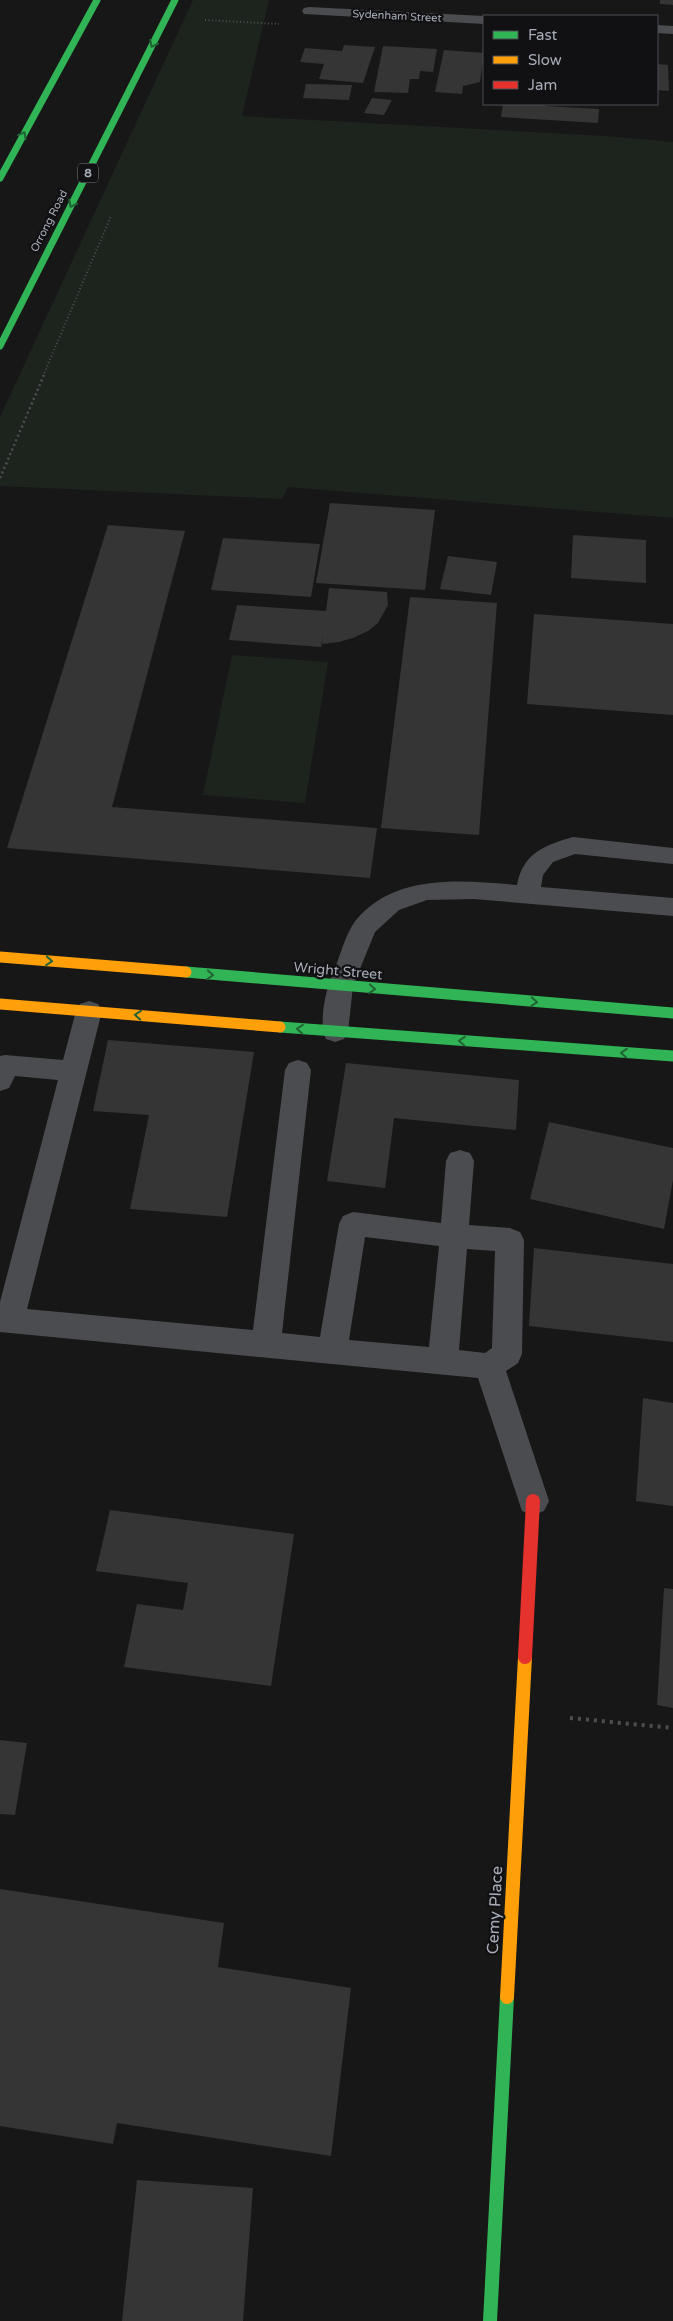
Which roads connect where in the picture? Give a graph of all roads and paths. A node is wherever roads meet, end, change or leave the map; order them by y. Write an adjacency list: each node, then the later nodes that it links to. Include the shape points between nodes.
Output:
1 (97, 0): 9 (main road, one-way to 1)
2 (175, 0): 11 (main road, Orrong Road / 8, one-way to 11)
3 (309, 11): 5 (street, Sydenham Street)
4 (204, 13): 6 (path, via 200,20)
5 (483, 16)
6 (287, 25)
7 (658, 29): 8 (street)
8 (673, 30)
9 (0, 178)
10 (112, 213): 12 (path)
11 (0, 346)
12 (0, 478)
13 (673, 856): 14 (street, via 573,846 545,856 531,873)
14 (527, 895): 15 (street); 17 (street, via 474,890 425,891 390,904 365,927)
15 (673, 907)
16 (0, 957): 17 (main road, Wright Street, one-way to 17)
17 (340, 986): 20 (main road, Wright Street, one-way to 20); 21 (street)
18 (0, 1004): 19 (main road)
19 (89, 1011): 21 (main road, one-way to 19); 24 (street)
20 (673, 1013)
21 (335, 1032): 22 (main road, one-way to 21)
22 (673, 1056)
23 (298, 1070): 29 (street)
24 (74, 1071): 25 (street, via 5,1065); 28 (street)
25 (0, 1081)
26 (460, 1161): 27 (street)
27 (453, 1236): 30 (street, via 353,1224); 31 (street); 32 (street, via 510,1240 507,1354)
28 (5, 1319): 29 (street)
29 (266, 1345): 30 (street)
30 (332, 1350): 31 (street)
31 (443, 1362): 32 (street)
32 (489, 1366): 33 (street)
33 (533, 1501): 34 (main road, Cemy Place)
34 (522, 1713): 35 (path); 36 (main road, Cemy Place)
35 (673, 1728)
36 (490, 2321)

